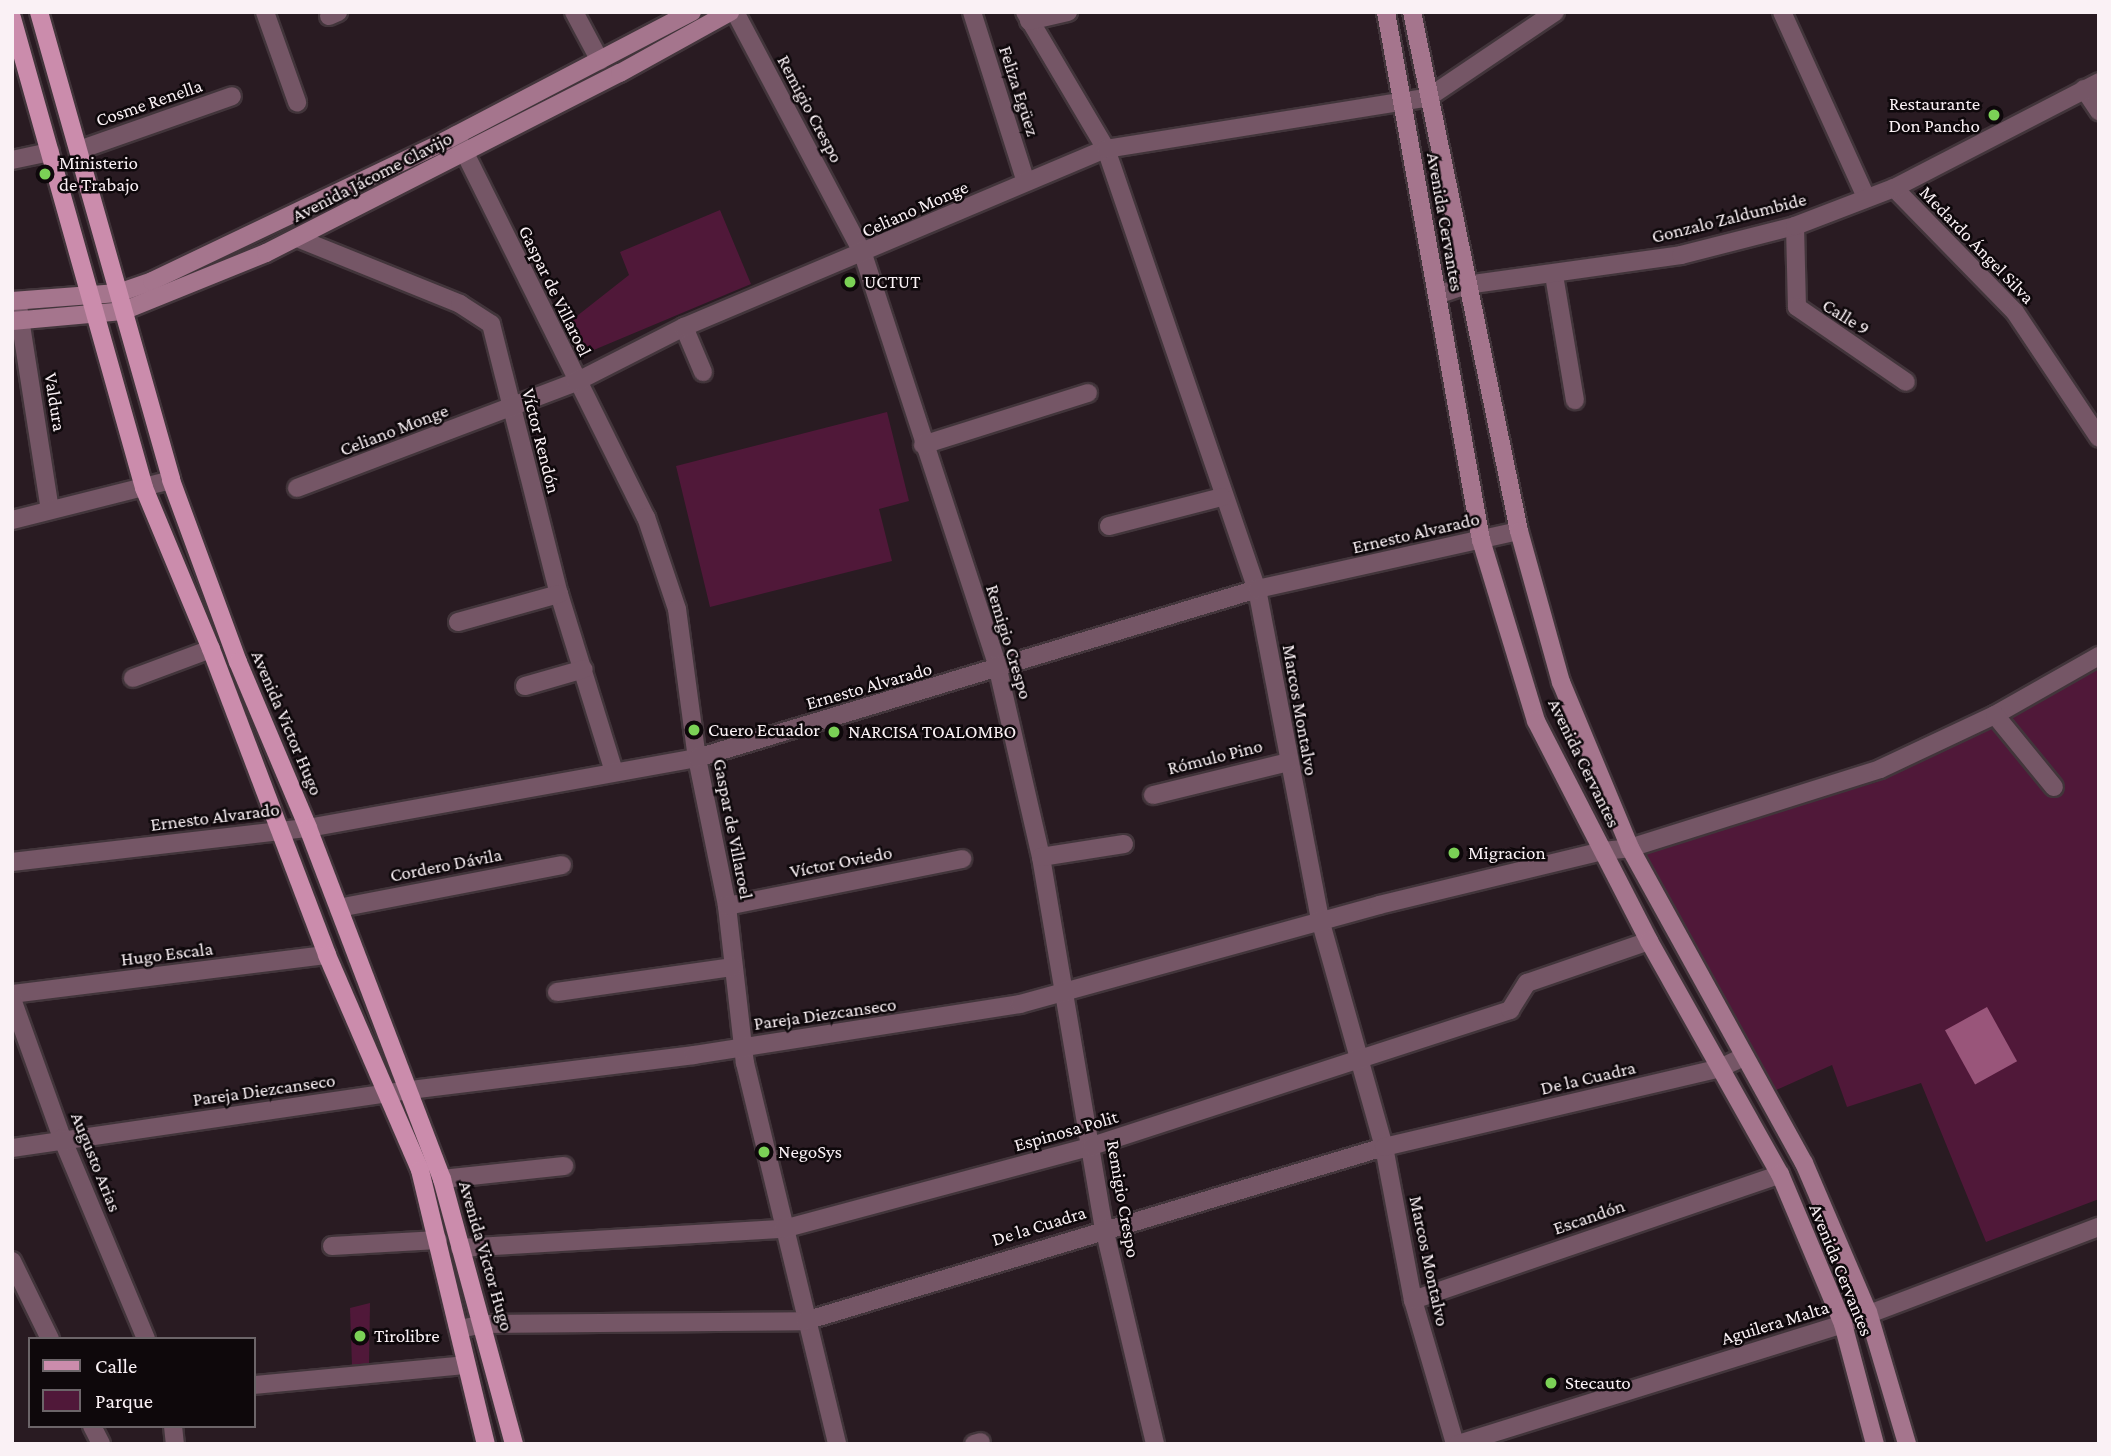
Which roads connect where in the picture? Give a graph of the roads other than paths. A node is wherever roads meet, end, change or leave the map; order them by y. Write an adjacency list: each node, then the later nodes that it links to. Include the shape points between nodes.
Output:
1 (39, 12): 23 (main road, Avenida Victor Hugo)
2 (265, 12): 18 (street)
3 (574, 12): 14 (street)
4 (692, 12): 14 (street, Avenida Jácome Clavijo)
5 (732, 12): 25 (street, Avenida Jácome Clavijo); 32 (street, Remigio Crespo)
6 (972, 12): 27 (street, Feliza Egüez)
7 (1068, 12): 12 (street)
8 (1386, 12): 19 (street, Avenida Cervantes)
9 (1412, 12): 17 (street, Avenida Cervantes)
10 (1555, 12): 17 (street, Celiano Monge)
11 (1782, 12): 29 (street)
12 (1027, 16): 22 (street, Marcos Montalvo)
13 (12, 18): 24 (main road, Avenida Victor Hugo)
14 (600, 61): 21 (street, Avenida Jácome Clavijo)
15 (2091, 86): 20 (street); 28 (street, Gonzalo Zaldumbide)
16 (232, 96): 23 (street, Cosme Renella)
17 (1429, 96): 19 (street, Celiano Monge); 34 (street, Avenida Cervantes)
18 (297, 102)
19 (1402, 103): 22 (street, Celiano Monge); 37 (street, Avenida Cervantes)
20 (2099, 111)
21 (456, 135): 25 (street, Gaspar de Villaroel); 35 (street, Avenida Jácome Clavijo, via 152,281)
22 (1106, 149): 27 (street, Celiano Monge); 54 (street, Marcos Montalvo)
23 (79, 150): 35 (main road, Avenida Victor Hugo)
24 (50, 152): 26 (street); 36 (main road, Avenida Victor Hugo)
25 (464, 154): 31 (street, Avenida Jácome Clavijo); 44 (street, Gaspar de Villaroel)
26 (12, 160)
27 (1027, 182): 32 (street, Celiano Monge)
28 (1894, 188): 29 (street, Gonzalo Zaldumbide); 49 (street, Medardo Ángel Silva, via 2015,312)
29 (1866, 197): 30 (street, Gonzalo Zaldumbide)
30 (1795, 226): 33 (street, Gonzalo Zaldumbide, via 1681,255); 45 (street, Calle 9, via 1797,307)
31 (297, 238): 39 (street, Avenida Jácome Clavijo); 48 (street, Víctor Rendón, via 478,312 491,324 498,341)
32 (863, 254): 42 (street, Celiano Monge); 50 (street, Remigio Crespo)
33 (1553, 275): 34 (street, Gonzalo Zaldumbide); 47 (street)
34 (1466, 285): 37 (street, Gonzalo Zaldumbide); 58 (street, Avenida Cervantes)
35 (118, 293): 36 (street, Avenida Jácome Clavijo); 39 (main road, Avenida Victor Hugo)
36 (89, 295): 38 (street, Avenida Jácome Clavijo); 40 (main road, Avenida Victor Hugo)
37 (1437, 295): 59 (street, Avenida Cervantes)
38 (15, 301): 41 (street, Valdura)
39 (123, 311): 40 (street, Avenida Jácome Clavijo); 51 (main road, Avenida Victor Hugo)
40 (94, 314): 41 (street, Avenida Jácome Clavijo); 52 (main road, Avenida Victor Hugo)
41 (17, 321): 55 (street, Valdura)
42 (684, 327): 43 (street); 44 (street, Celiano Monge)
43 (704, 372)
44 (576, 382): 48 (street, Celiano Monge); 70 (street, Gaspar de Villaroel, via 660,552 677,610)
45 (1906, 382)
46 (1088, 394): 50 (street)
47 (1575, 400)
48 (510, 409): 53 (street, Celiano Monge); 61 (street, Víctor Rendón)
49 (2099, 438)
50 (923, 445): 65 (street, Remigio Crespo)
51 (171, 480): 52 (street); 75 (main road, Avenida Victor Hugo, via 238,662)
52 (144, 488): 55 (street); 63 (main road, Avenida Victor Hugo)
53 (297, 488)
54 (1222, 497): 57 (street); 60 (street, Marcos Montalvo)
55 (50, 510): 56 (street)
56 (12, 520)
57 (1109, 526)
58 (1519, 530): 59 (street, Ernesto Alvarado); 78 (street, Avenida Cervantes, via 1561,682)
59 (1481, 540): 60 (street, Ernesto Alvarado); 79 (street, Avenida Cervantes, via 1536,721)
60 (1257, 589): 65 (street, Ernesto Alvarado); 71 (street, Marcos Montalvo)
61 (559, 594): 62 (street); 66 (street, Víctor Rendón)
62 (458, 622)
63 (211, 649): 67 (street); 76 (main road, Avenida Victor Hugo)
64 (2099, 656): 69 (street, Pareja Diezcanseco)
65 (997, 665): 70 (street, Ernesto Alvarado, via 948,684); 80 (street, Remigio Crespo)
66 (584, 669): 68 (street); 72 (street, Víctor Rendón)
67 (133, 678)
68 (525, 686)
69 (1996, 715): 73 (street); 78 (street, Pareja Diezcanseco, via 1880,769)
70 (697, 758): 72 (street, Ernesto Alvarado); 84 (street, Gaspar de Villaroel)
71 (1288, 762): 74 (street, Rómulo Pino); 86 (street, Marcos Montalvo)
72 (614, 772): 75 (street, Ernesto Alvarado)
73 (2054, 786)
74 (1153, 795)
75 (308, 828): 76 (street, Ernesto Alvarado); 85 (main road, Avenida Victor Hugo)
76 (277, 830): 82 (street, Ernesto Alvarado); 88 (main road, Avenida Victor Hugo)
77 (1124, 844): 80 (street)
78 (1630, 848): 79 (street, Pareja Diezcanseco); 95 (street, Avenida Cervantes)
79 (1603, 851): 86 (street, Pareja Diezcanseco); 87 (street, Avenida Cervantes)
80 (1041, 857): 91 (street, Remigio Crespo)
81 (962, 859): 84 (street, Víctor Oviedo)
82 (12, 862)
83 (562, 865): 85 (street, Cordero Dávila)
84 (727, 905): 89 (street, Gaspar de Villaroel)
85 (339, 908): 97 (main road, Avenida Victor Hugo)
86 (1321, 923): 91 (street, Pareja Diezcanseco); 94 (street, Marcos Montalvo)
87 (1649, 941): 94 (street, Espinosa Polit, via 1527,983 1510,1010); 96 (street, Avenida Cervantes)
88 (327, 955): 92 (street, Hugo Escala); 98 (main road, Avenida Victor Hugo)
89 (733, 967): 90 (street); 93 (street, Gaspar de Villaroel)
90 (557, 992)
91 (1063, 994): 93 (street, Pareja Diezcanseco, via 919,1022); 100 (street, Remigio Crespo)
92 (12, 997): 99 (street, Augusto Arias)
93 (742, 1046): 97 (street, Pareja Diezcanseco); 108 (street, Gaspar de Villaroel)
94 (1356, 1057): 100 (street, Espinosa Polit); 101 (street, Marcos Montalvo)
95 (1744, 1057): 96 (street, De la Cuadra); 114 (street, Avenida Cervantes, via 1804,1163)
96 (1720, 1068): 101 (street, De la Cuadra); 104 (street, Avenida Cervantes)
97 (410, 1090): 98 (street, Pareja Diezcanseco); 105 (main road, Avenida Victor Hugo)
98 (390, 1094): 99 (street, Pareja Diezcanseco); 109 (main road, Avenida Victor Hugo, via 420,1170)
99 (62, 1138): 102 (street, Pareja Diezcanseco); 120 (street, Augusto Arias)
100 (1092, 1146): 107 (street, Remigio Crespo); 108 (street, Espinosa Polit)
101 (1384, 1147): 107 (street, De la Cuadra); 113 (street, Marcos Montalvo)
102 (12, 1148)
103 (564, 1166): 105 (street)
104 (1780, 1174): 113 (street, Escandón); 117 (street, Avenida Cervantes)
105 (442, 1179): 111 (main road, Avenida Victor Hugo)
106 (2099, 1227): 114 (street, Aguilera Malta)
107 (1104, 1228): 115 (street, De la Cuadra); 128 (street, Remigio Crespo)
108 (783, 1229): 111 (street, Espinosa Polit); 115 (street, Gaspar de Villaroel)
109 (438, 1240): 110 (street); 118 (main road, Avenida Victor Hugo)
110 (332, 1247)
111 (460, 1248): 116 (main road, Avenida Victor Hugo)
112 (12, 1261): 119 (street)
113 (1413, 1300): 129 (street, Marcos Montalvo)
114 (1868, 1312): 117 (street, Aguilera Malta); 131 (street, Avenida Cervantes)
115 (805, 1321): 116 (street, De la Cuadra); 127 (street, Gaspar de Villaroel)
116 (484, 1324): 118 (street, De la Cuadra); 126 (main road, Avenida Victor Hugo)
117 (1843, 1324): 129 (street, Aguilera Malta); 130 (street, Avenida Cervantes)
118 (459, 1329): 121 (main road, Avenida Victor Hugo)
119 (49, 1337)
120 (145, 1337)
121 (466, 1366): 122 (street); 125 (main road, Avenida Victor Hugo)
122 (256, 1385)
123 (93, 1428): 124 (street)
124 (100, 1444)
125 (486, 1444)
126 (514, 1444)
127 (837, 1444)
128 (1155, 1444)
129 (1457, 1444)
130 (1875, 1444)
131 (1907, 1444)

